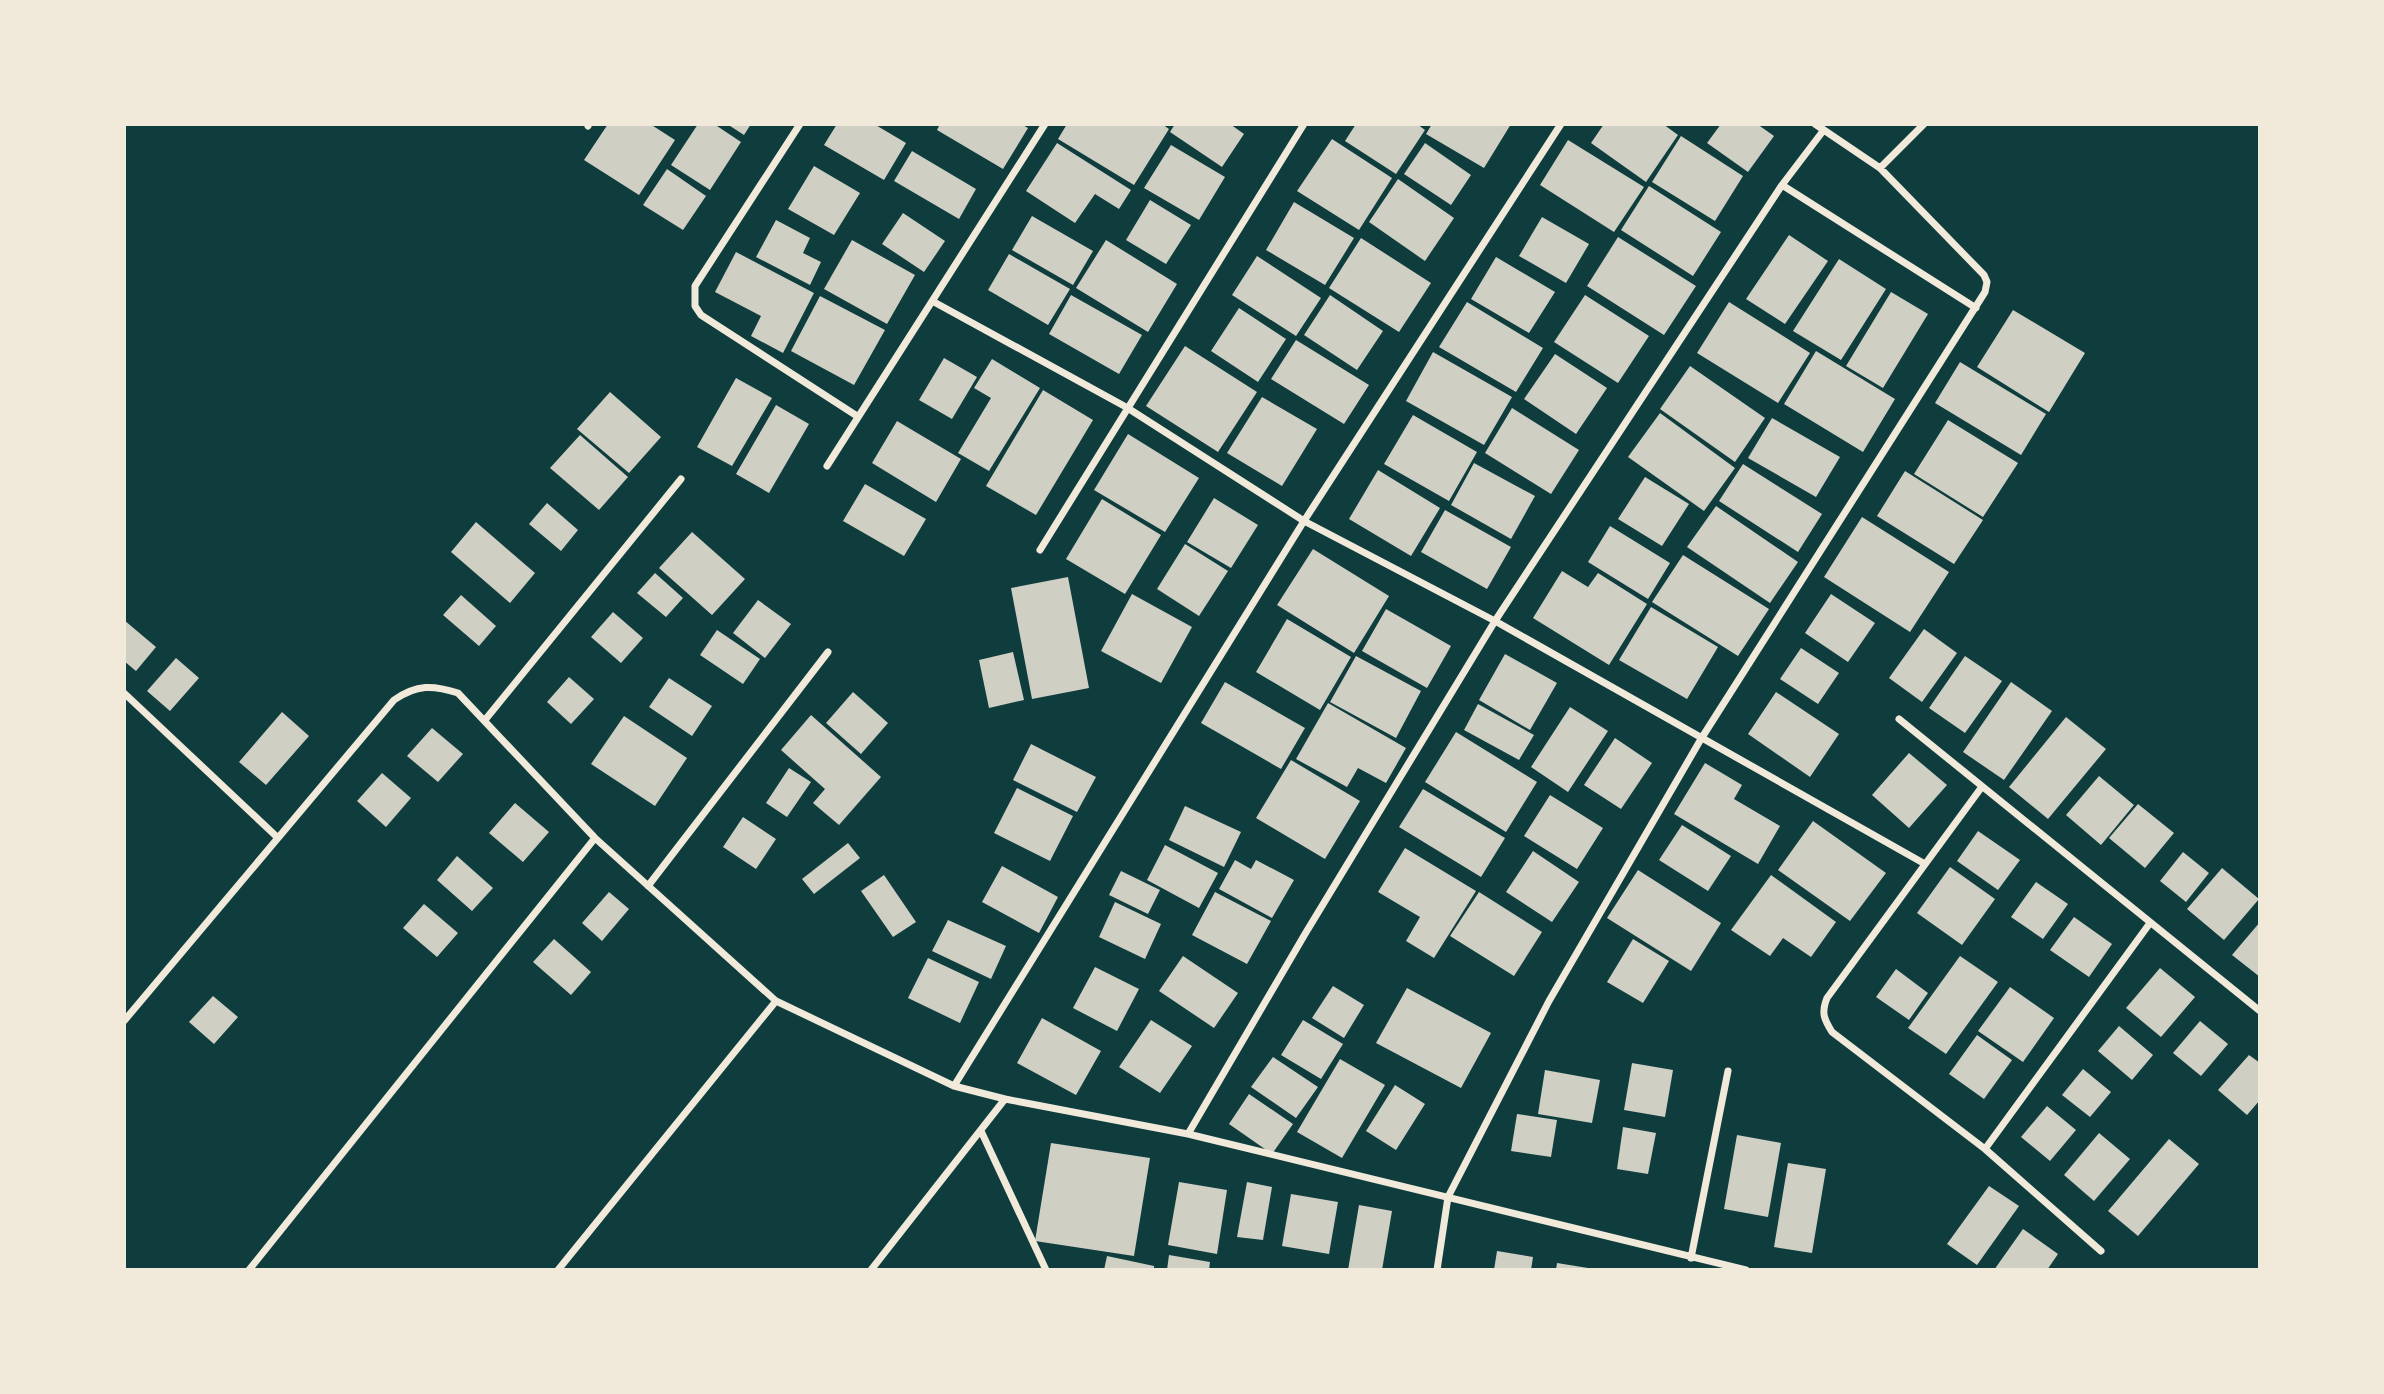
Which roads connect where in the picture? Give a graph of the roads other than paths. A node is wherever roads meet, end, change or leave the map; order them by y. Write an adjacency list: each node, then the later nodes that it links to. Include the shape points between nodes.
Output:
1 (800, 124): 13 (street, via 695,286 695,306 701,315)
2 (1045, 124): 10 (street)
3 (1304, 124): 12 (street)
4 (1561, 124): 16 (street)
5 (1815, 124): 7 (street)
6 (1924, 124): 8 (street)
7 (1823, 131): 8 (street); 9 (street)
8 (1881, 168): 11 (street, via 1984,275 1985,292)
9 (1782, 185): 11 (street); 18 (street)
10 (934, 302): 12 (street); 13 (street)
11 (1976, 308): 23 (street)
12 (1126, 407): 16 (street); 17 (street)
13 (857, 416): 14 (street)
14 (827, 466)
15 (681, 479): 22 (street)
16 (1304, 522): 18 (street); 34 (street)
17 (1040, 550)
18 (1495, 621): 23 (street); 37 (street)
19 (828, 652): 28 (street)
20 (124, 693): 25 (street)
21 (1899, 719): 24 (street)
22 (485, 720): 25 (street, via 458,693 426,686 409,690 394,700); 26 (street)
23 (1701, 739): 27 (street); 39 (street, via 1549,1001)
24 (1981, 788): 27 (street); 29 (street)
25 (277, 837): 32 (street)
26 (595, 838): 28 (street); 42 (street)
27 (1925, 864): 38 (street, via 1822,1011 1832,1032)
28 (648, 886): 30 (street)
29 (2150, 923): 31 (street); 38 (street)
30 (776, 1001): 34 (street); 43 (street)
31 (2260, 1012)
32 (124, 1021)
33 (1728, 1071): 41 (street)
34 (954, 1086): 35 (street)
35 (1005, 1099): 36 (street); 37 (street)
36 (981, 1131): 44 (street); 45 (street)
37 (1188, 1134): 39 (street)
38 (1985, 1149): 40 (street)
39 (1448, 1196): 41 (street); 46 (street)
40 (2101, 1251)
41 (1691, 1258): 47 (street)
42 (249, 1270)
43 (558, 1270)
44 (870, 1270)
45 (1046, 1270)
46 (1437, 1270)
47 (1746, 1270)

